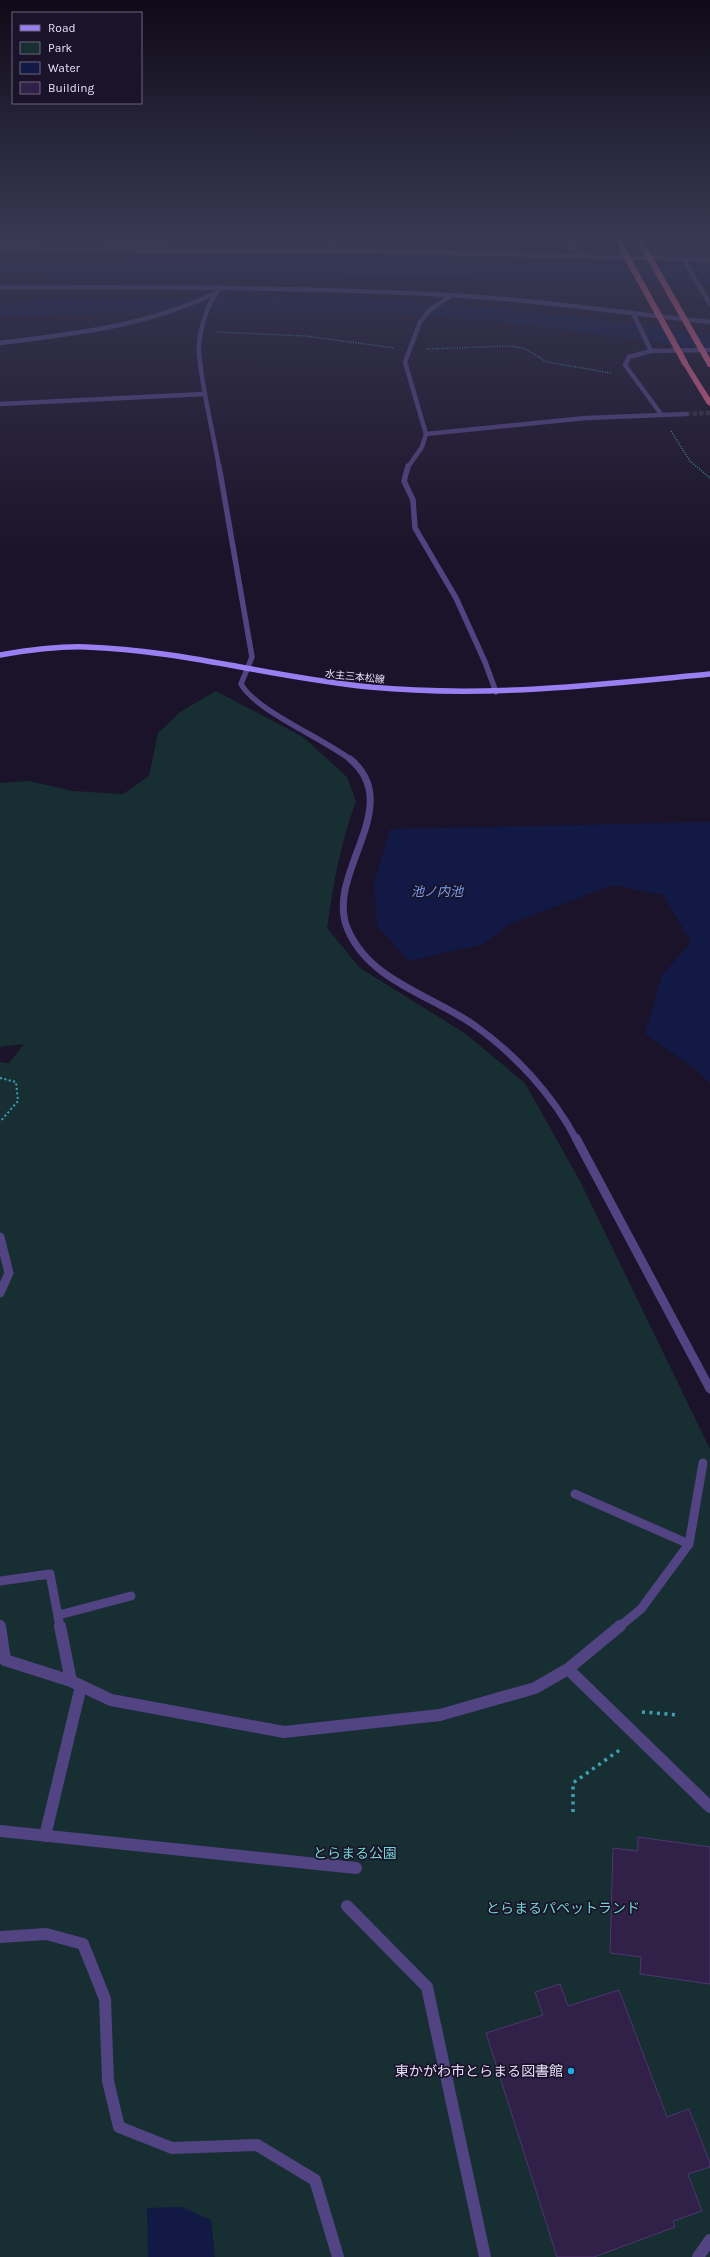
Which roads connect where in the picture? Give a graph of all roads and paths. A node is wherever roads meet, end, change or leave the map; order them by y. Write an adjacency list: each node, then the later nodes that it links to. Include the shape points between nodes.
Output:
1 (200, 344): 12 (street)
2 (368, 344): 7 (path)
3 (412, 344): 7 (street)
4 (648, 344): 9 (street)
5 (675, 344): 14 (highway, bridge)
6 (699, 344): 10 (highway, bridge)
7 (410, 350): 11 (path, via 508,346 524,348 547,362); 17 (street, via 405,362)
8 (710, 350): 9 (street)
9 (651, 351): 11 (street, via 629,357 625,365)
10 (710, 364)
11 (635, 378): 15 (street)
12 (205, 394): 13 (street); 20 (street, via 252,657)
13 (0, 404)
14 (710, 404)
15 (661, 414): 16 (street); 17 (street, via 586,418); 18 (path, via 690,461)
16 (686, 414)
17 (426, 434): 22 (street, via 422,447 404,478 413,500 415,528 456,598)
18 (710, 478)
19 (0, 655): 20 (main road, 水主三本松線, via 44,649 109,649)
20 (247, 669): 22 (main road, 水主三本松線, via 286,677 353,685 422,691); 27 (street, via 241,683 248,696 341,752 356,764 366,778 370,792 370,807 349,871 344,898 345,919 353,942 387,975 489,1035 520,1061 544,1089 570,1127)
21 (710, 674): 22 (main road, 水主三本松線)
22 (496, 692)
23 (0, 1078): 24 (path, via 16,1082 18,1101)
24 (0, 1122)
25 (0, 1238): 26 (street, via 9,1273)
26 (0, 1294)
27 (710, 1389)
28 (703, 1463): 30 (street)
29 (575, 1494): 30 (street)
30 (689, 1544): 36 (street, via 641,1609)
31 (0, 1581): 33 (street, via 50,1574)
32 (131, 1596): 33 (street)
33 (59, 1615): 37 (street)
34 (0, 1625): 35 (street)
35 (2, 1661): 37 (street)
36 (568, 1670): 37 (street, via 535,1688 440,1715 284,1732 111,1700); 40 (street)
37 (76, 1684): 44 (street)
38 (640, 1712): 39 (path)
39 (679, 1715)
40 (638, 1737): 41 (street); 42 (path, via 573,1783)
41 (710, 1807)
42 (573, 1812)
43 (0, 1831): 44 (street)
44 (45, 1836): 45 (street)
45 (356, 1868)
46 (346, 1906): 50 (street, via 427,1987)
47 (0, 1937): 49 (street, via 46,1934 83,1944 105,1999 108,2081 119,2127 172,2148 257,2145 315,2180)
48 (710, 2240): 51 (street)
49 (338, 2257)
50 (485, 2257)
51 (698, 2257)

